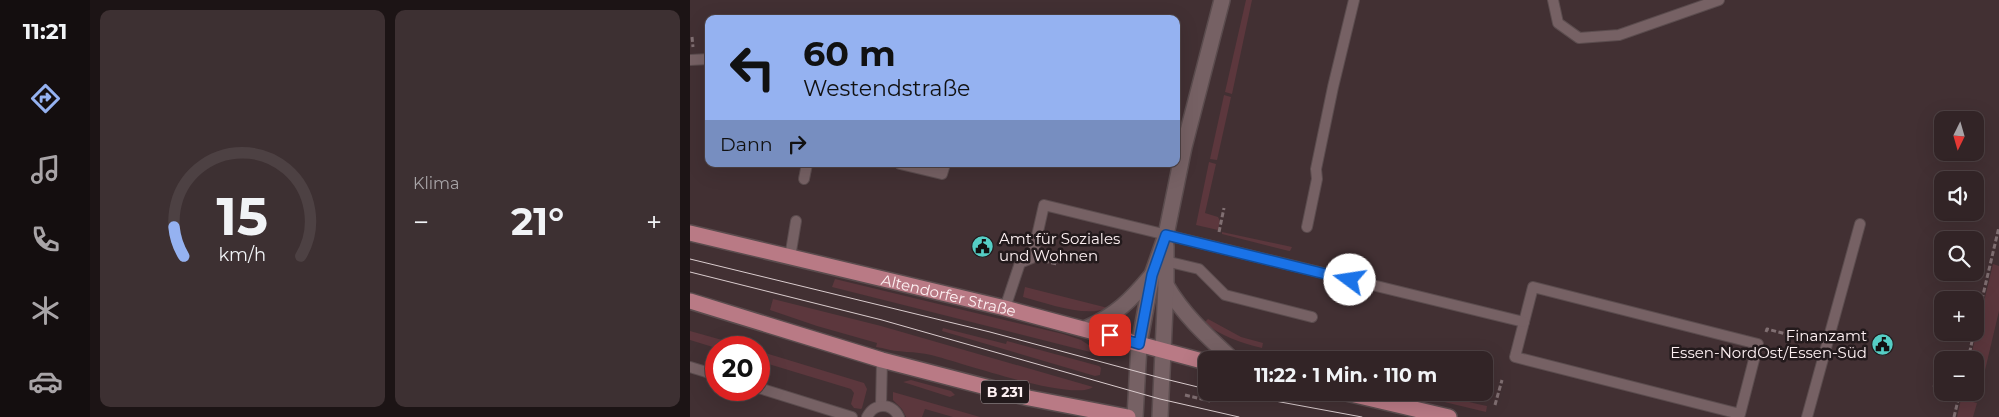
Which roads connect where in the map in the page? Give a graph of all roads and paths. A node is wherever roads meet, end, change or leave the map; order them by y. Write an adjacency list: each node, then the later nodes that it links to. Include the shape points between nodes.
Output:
1 (1222, 0): 7 (street, via 1210,54)
2 (1354, 0): 16 (lane, via 1316,169 1317,179)
3 (1553, 0): 4 (lane, via 1558,23 1579,38 1619,35)
4 (1719, 0)
5 (705, 59): 6 (lane)
6 (690, 60)
7 (1180, 146)
8 (807, 167): 12 (lane)
9 (913, 167): 10 (lane, via 942,174)
10 (944, 167)
11 (1177, 167): 19 (street)
12 (804, 179)
13 (1224, 208): 20 (path)
14 (796, 221): 21 (lane)
15 (1860, 224): 33 (lane)
16 (1307, 227)
17 (1999, 227): 25 (path)
18 (690, 233): 21 (main road, Altendorfer Straße)
19 (1166, 235): 20 (lane); 22 (street); 27 (lane, via 1044,204 1032,258 1020,263)
20 (1215, 247): 29 (lane)
21 (790, 257): 27 (main road, Altendorfer Straße)
22 (1162, 260): 23 (street); 24 (street); 28 (lane, via 1198,269 1225,295)
23 (1152, 275): 30 (street, via 1122,308); 32 (street)
24 (1166, 286): 34 (street); 35 (street, via 1194,324)
25 (1984, 292)
26 (690, 301): 36 (main road, B 231)
27 (1006, 308): 30 (main road, Altendorfer Straße)
28 (1312, 317)
29 (1524, 322): 29 (lane, via 1515,357 1740,414 1758,344 1533,287)
30 (1086, 328): 32 (main road, Altendorfer Straße)
31 (1777, 332): 33 (path)
32 (1139, 344): 34 (main road, Altendorfer Straße); 53 (street)
33 (1826, 344): 56 (lane)
34 (1162, 351): 37 (main road, Altendorfer Straße); 54 (street)
35 (1224, 351)
36 (882, 360): 47 (lane); 52 (main road, B 231, via 1028,398)
37 (1198, 360)
38 (690, 367): 39 (lane)
39 (705, 372)
40 (1502, 380): 46 (path)
41 (770, 392): 48 (lane)
42 (1185, 395): 43 (path)
43 (1198, 398)
44 (1381, 401): 55 (main road)
45 (1958, 401): 57 (path)
46 (1495, 405)
47 (881, 406): 50 (lane, via 874,408); 51 (lane, via 892,408)
48 (834, 415): 49 (lane)
49 (852, 417)
50 (867, 417)
51 (899, 417)
52 (1128, 417)
53 (1134, 417)
54 (1160, 417)
55 (1449, 417)
56 (1807, 417)
57 (1954, 417)

